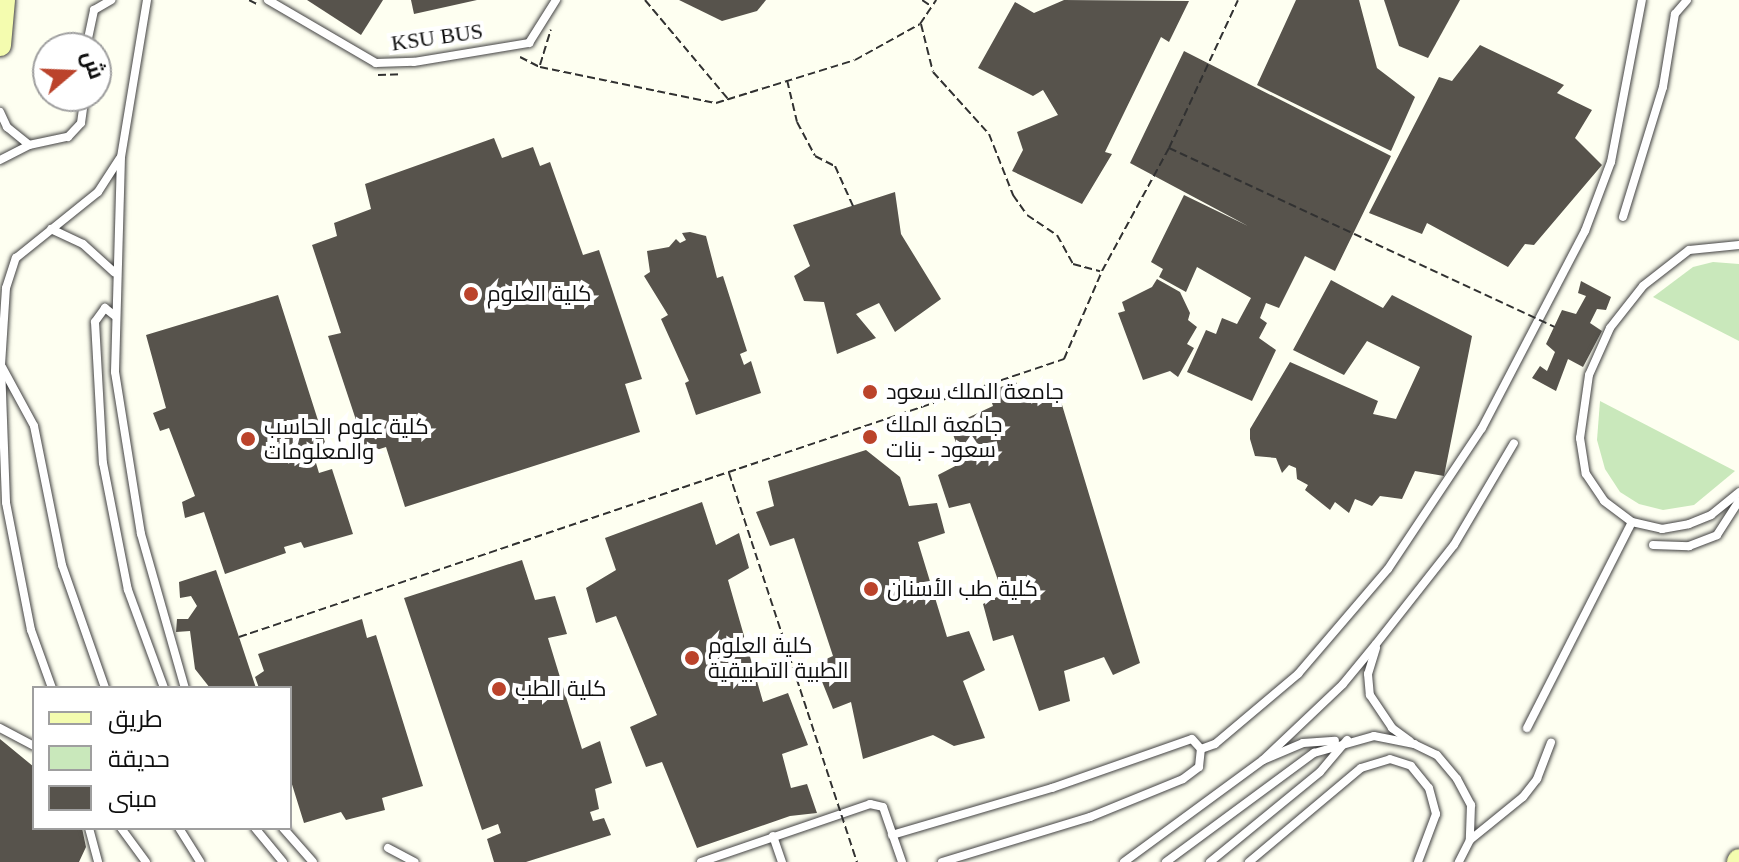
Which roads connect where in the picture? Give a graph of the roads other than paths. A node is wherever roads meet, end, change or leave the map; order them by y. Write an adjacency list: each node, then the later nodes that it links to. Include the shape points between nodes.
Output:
1 (4, 0): 9 (main road)
2 (111, 0): 8 (lane, via 94,10)
3 (147, 0): 13 (lane)
4 (268, 0): 5 (lane, KSU BUS, via 376,63 529,43)
5 (556, 0)
6 (1642, 0): 37 (lane, via 1611,162 1585,231 1482,428 1388,569 1298,674 1215,744)
7 (1687, 0): 15 (lane, via 1675,14 1663,87)
8 (89, 32)
9 (0, 45)
10 (0, 112): 12 (lane, via 7,127)
11 (83, 112): 12 (lane, via 81,123 68,137)
12 (29, 145): 14 (lane)
13 (121, 157): 16 (lane, via 98,192); 18 (lane)
14 (0, 160)
15 (1623, 217)
16 (51, 229): 18 (lane, via 83,244); 20 (lane, via 16,258 6,288)
17 (1739, 245): 24 (lane, via 1689,250 1664,266 1610,328 1589,375 1580,406 1586,474 1604,501)
18 (114, 272): 19 (lane)
19 (115, 316): 29 (lane, via 105,308 95,322 103,463 128,590); 30 (lane, via 115,372 141,534)
20 (1, 365): 27 (lane, via 6,502 31,630); 28 (lane, via 34,426 62,565)
21 (1514, 443): 26 (lane, via 1454,545)
22 (1739, 492): 24 (lane, via 1711,515 1689,524 1662,529)
23 (1739, 501): 25 (lane, via 1717,535 1689,546)
24 (1632, 522): 32 (lane)
25 (1653, 545)
26 (1378, 641): 35 (lane, via 1368,674 1370,695 1392,728); 38 (lane, via 1343,684)
27 (51, 686)
28 (104, 686)
29 (163, 686)
30 (184, 686)
31 (0, 728): 36 (lane)
32 (1527, 728)
33 (1348, 740): 35 (lane, via 1374,736); 38 (lane, via 1303,743); 59 (lane, via 1295,765); 60 (lane, via 1320,772)
34 (1551, 743): 46 (lane, via 1537,779 1523,797)
35 (1414, 744): 46 (lane, via 1437,755 1457,779 1471,805)
36 (32, 745)
37 (1201, 749): 44 (lane, via 1192,739 1052,788); 57 (lane, via 1199,767 1183,779 1090,817)
38 (1263, 760): 58 (lane)
39 (90, 830): 48 (lane)
40 (122, 830): 49 (lane)
41 (180, 830): 50 (lane)
42 (257, 830): 51 (lane)
43 (285, 830): 52 (lane)
44 (892, 835): 45 (lane, via 883,807 870,804); 56 (lane)
45 (773, 836): 54 (lane); 55 (lane)
46 (1470, 840): 63 (lane)
47 (388, 848): 53 (lane)
48 (98, 862)
49 (146, 862)
50 (200, 862)
51 (283, 862)
52 (313, 862)
53 (414, 862)
54 (701, 862)
55 (782, 862)
56 (902, 862)
57 (942, 862)
58 (1124, 862)
59 (1166, 862)
60 (1210, 862)
61 (1249, 862): 62 (lane, via 1361,768 1390,759 1411,766 1429,788 1436,814)
62 (1418, 862)
63 (1459, 862)

